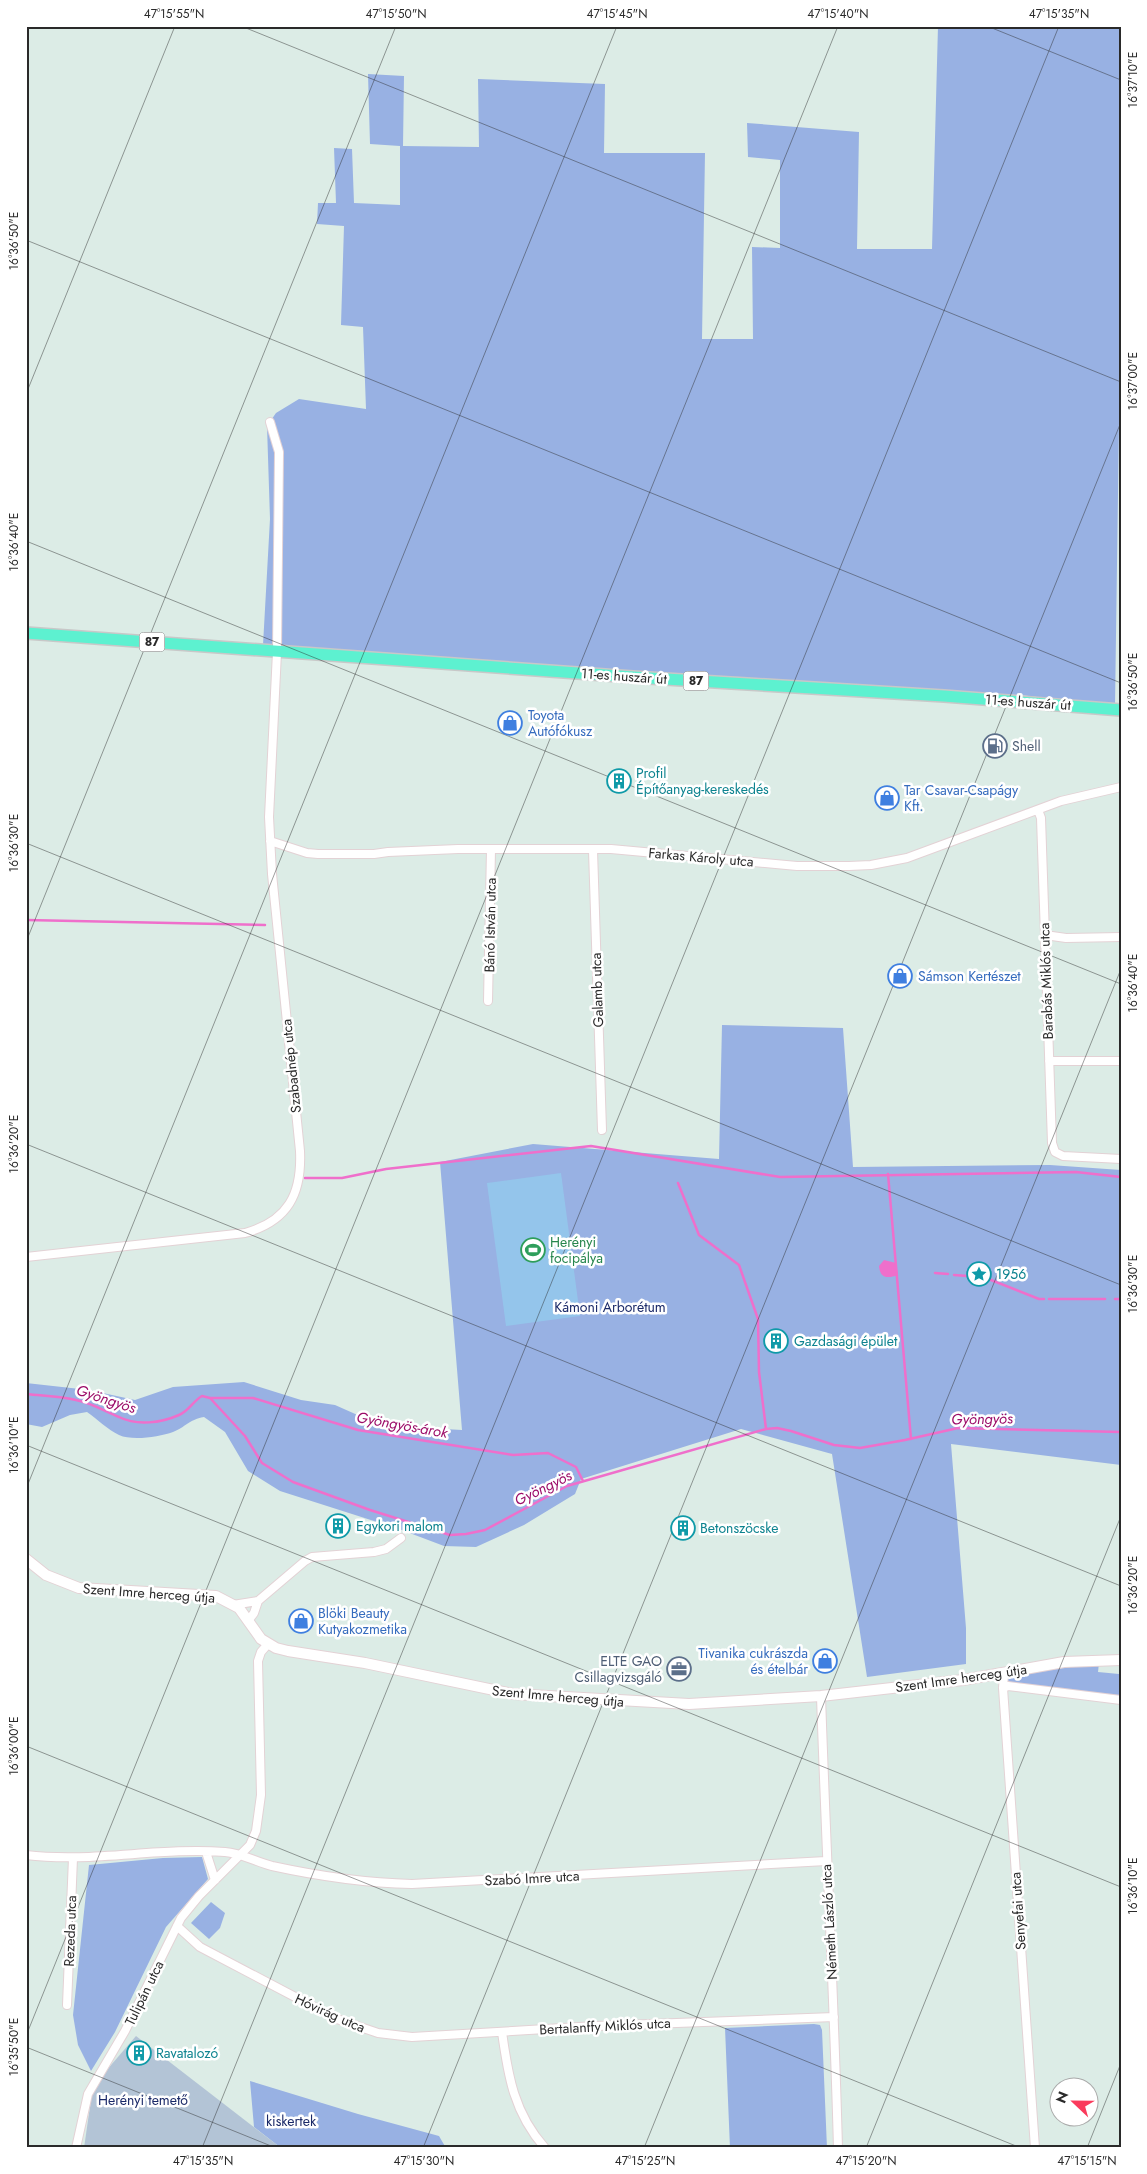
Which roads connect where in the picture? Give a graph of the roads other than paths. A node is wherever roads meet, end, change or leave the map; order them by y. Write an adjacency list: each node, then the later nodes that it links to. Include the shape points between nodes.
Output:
1 (270, 422): 3 (street, Szabadnép utca, via 280,452)
2 (26, 633): 3 (main road, 87)
3 (277, 652): 4 (main road, 11-es huszár út / 87); 7 (street, Szabadnép utca, via 269,793)
4 (1121, 710)
5 (1121, 786): 6 (street, Farkas Károly utca)
6 (1038, 810): 9 (street, Farkas Károly utca, via 907,858 871,865 798,866); 10 (street, Barabás Miklós utca, via 1041,818)
7 (270, 841): 8 (street, Farkas Károly utca, via 318,854); 17 (street, Szabadnép utca, via 300,1151 298,1187 292,1200 265,1226 245,1232)
8 (491, 849): 9 (street, Farkas Károly utca); 12 (street, Bánó István utca)
9 (593, 850): 15 (street, Galamb utca)
10 (1045, 935): 11 (street); 14 (street, Barabás Miklós utca)
11 (1121, 937)
12 (488, 1001)
13 (1121, 1060): 14 (street)
14 (1049, 1061): 16 (street, Barabás Miklós utca, via 1055,1152 1063,1156)
15 (602, 1130)
16 (1121, 1158)
17 (26, 1257)
18 (401, 1538): 20 (street, via 386,1549 374,1552 312,1557)
19 (26, 1559): 21 (main road, Szent Imre herceg útja, via 46,1575 79,1588 201,1594 216,1596)
20 (258, 1601): 21 (street); 22 (street)
21 (234, 1605): 22 (main road, Szent Imre herceg útja)
22 (248, 1621): 23 (main road, Szent Imre herceg útja)
23 (268, 1644): 27 (main road, Szent Imre herceg útja, via 288,1651 365,1663 512,1694 690,1704); 31 (street, Tulipán utca, via 258,1661 260,1813 250,1845)
24 (1121, 1660): 25 (main road, Szent Imre herceg útja, via 1064,1662)
25 (1004, 1674): 26 (street, Senyefai utca); 27 (main road, Szent Imre herceg útja)
26 (1003, 1688): 28 (street, Szent Imre herceg útja); 42 (street, Senyefai utca)
27 (821, 1696): 33 (street, Németh László utca)
28 (1121, 1700)
29 (206, 1852): 31 (street); 32 (street); 34 (street)
30 (26, 1855): 32 (street)
31 (241, 1855): 33 (street, Szabó Imre utca, via 309,1873 366,1882 412,1884); 34 (street, Tulipán utca)
32 (73, 1858): 36 (street, Rezeda utca)
33 (826, 1861): 37 (street, Németh László utca)
34 (215, 1880): 35 (street, Tulipán utca)
35 (177, 1926): 38 (street, Hóvirág utca, via 200,1947 226,1962 322,2012 365,2030 412,2037); 39 (street, Tulipán utca, via 126,2031 88,2094)
36 (67, 2005)
37 (834, 2018): 38 (street, Bertalanffy Miklós utca); 41 (street, Németh László utca)
38 (502, 2032): 40 (street, via 518,2108 525,2124)
39 (76, 2148)
40 (545, 2148)
41 (838, 2148)
42 (1035, 2148)

